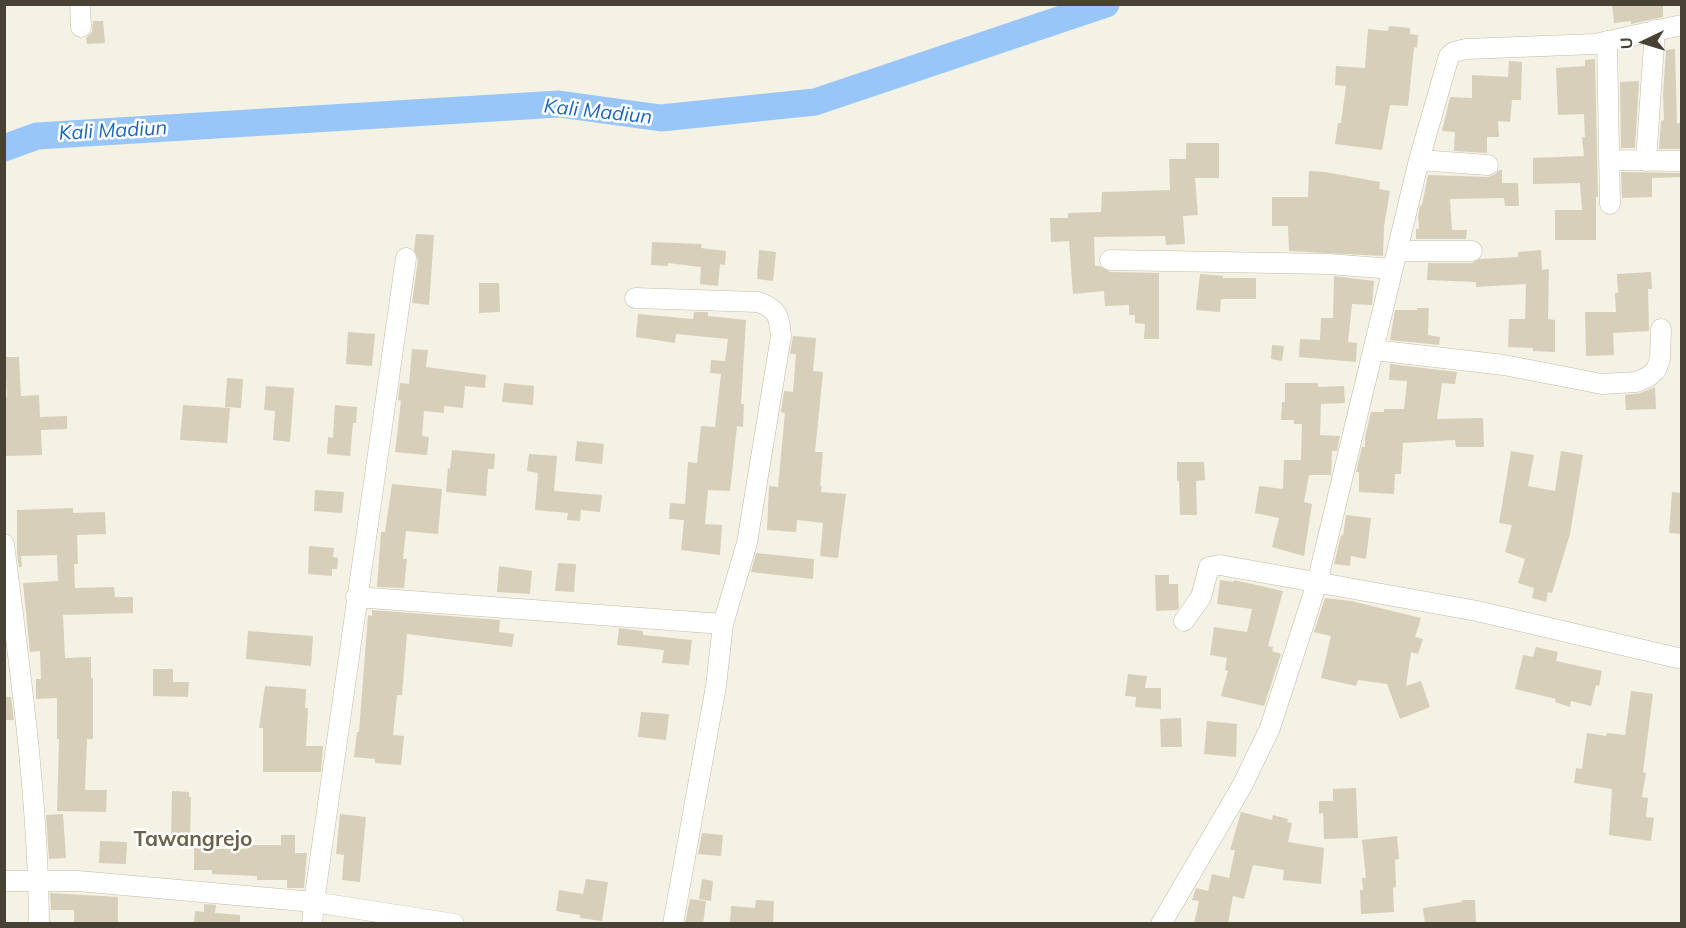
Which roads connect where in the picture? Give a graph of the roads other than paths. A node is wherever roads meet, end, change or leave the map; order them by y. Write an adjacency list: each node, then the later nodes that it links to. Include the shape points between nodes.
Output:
1 (80, 4): 3 (street)
2 (1682, 25): 4 (street)
3 (81, 27)
4 (1655, 30): 5 (street); 8 (street)
5 (1607, 41): 6 (street, via 1454,52 1446,62); 7 (street)
6 (1419, 160): 10 (street); 15 (street)
7 (1609, 160): 8 (street); 11 (street)
8 (1647, 161): 9 (street)
9 (1682, 161)
10 (1488, 165)
11 (1610, 204)
12 (1472, 251): 15 (street)
13 (406, 258): 21 (street)
14 (1110, 260): 15 (street, via 1329,264)
15 (1395, 260): 18 (street)
16 (635, 298): 23 (street, via 758,302 776,312 780,324 747,543)
17 (1661, 329): 18 (street, via 1656,369 1636,382 1602,384 1504,365)
18 (1374, 350): 20 (street)
19 (4, 544): 25 (street, via 28,734)
20 (1317, 583): 22 (street, via 1213,565 1206,573 1201,597); 24 (street, via 1477,611); 32 (street, via 1270,728 1242,786)
21 (356, 597): 23 (street); 27 (street)
22 (1185, 621)
23 (723, 624): 31 (street, via 716,686)
24 (1682, 659)
25 (39, 879): 26 (street); 27 (street); 28 (street)
26 (4, 881)
27 (314, 902): 29 (street); 30 (street)
28 (39, 924)
29 (312, 924)
30 (454, 924)
31 (674, 924)
32 (1161, 924)

